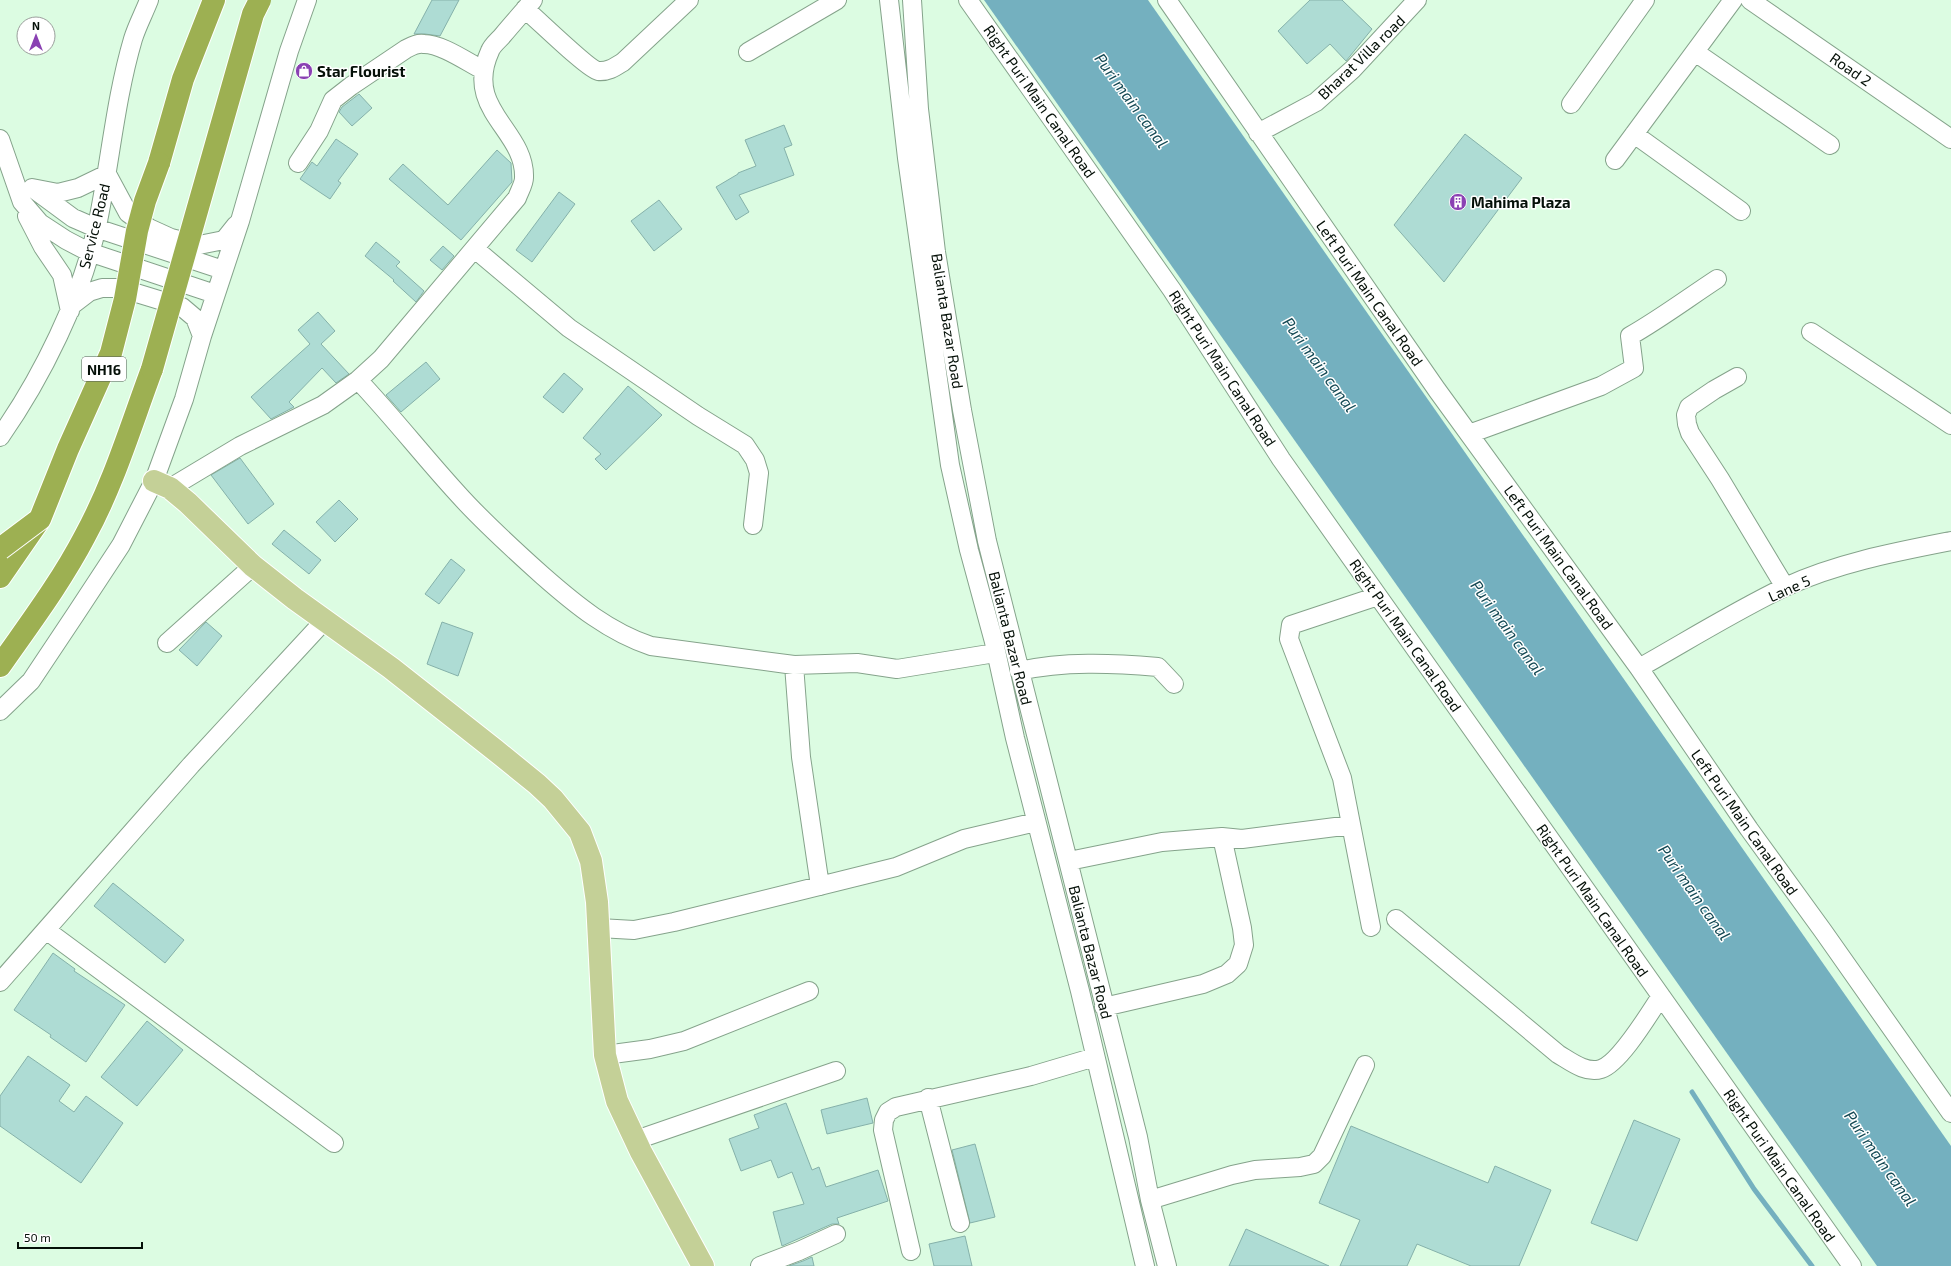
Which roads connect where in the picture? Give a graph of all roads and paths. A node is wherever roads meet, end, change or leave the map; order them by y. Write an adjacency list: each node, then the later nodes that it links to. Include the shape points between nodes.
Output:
1 (149, 0): 27 (street, Service Road, via 133,38)
2 (214, 0): 46 (highway, NH16, bridge, via 183,79 159,163 145,201 111,353)
3 (260, 0): 58 (highway, NH16, bridge, via 252,14 164,328 119,463 86,535 64,574)
4 (307, 0): 30 (street, via 289,51)
5 (689, 0): 15 (street, via 623,62 613,69 602,71 584,62)
6 (837, 0): 16 (street)
7 (889, 0): 56 (street, Balianta Bazar Road, via 908,166 950,465)
8 (912, 0): 60 (street, Balianta Bazar Road, via 919,109 937,259 986,541)
9 (968, 0): 53 (street, Right Puri Main Canal Road, via 1172,290 1281,459)
10 (1167, 0): 20 (street, Left Puri Main Canal Road)
11 (1417, 0): 20 (street, Bharat Villa road, via 1353,69 1316,102)
12 (1645, 0): 19 (street)
13 (1734, 0): 17 (street)
14 (1750, 0): 23 (street, Road 2)
15 (529, 4): 18 (street, via 490,50)
16 (748, 52)
17 (1695, 52): 21 (street); 24 (street)
18 (483, 70): 26 (street, via 425,43 406,49 333,100 319,131); 32 (street, via 484,92 492,112 522,160 524,179 517,198)
19 (1571, 104)
20 (1258, 133): 43 (street, Left Puri Main Canal Road)
21 (1634, 134): 25 (street); 29 (street)
22 (0, 139): 28 (street, via 12,173)
23 (1951, 139)
24 (1830, 145)
25 (1615, 160)
26 (298, 163)
27 (107, 174): 28 (street, via 78,188 58,193); 30 (street, via 128,213 149,228 171,238 199,245 224,240); 31 (street, Service Road)
28 (27, 195): 31 (street); 33 (street, via 40,223); 37 (street, via 30,223 62,275)
29 (1741, 211)
30 (240, 221): 34 (street)
31 (96, 228): 33 (street, Service Road); 34 (street)
32 (475, 249): 41 (street, via 381,359); 47 (street, via 569,328 745,445 755,460 759,473)
33 (89, 252): 36 (street); 37 (street, Service Road)
34 (223, 270): 36 (street)
35 (1717, 279): 43 (street, via 1669,310 1659,320 1630,336 1634,368 1601,386)
36 (215, 294): 39 (street)
37 (71, 308): 39 (street, via 89,292 102,288 120,288 182,307 195,318); 44 (street, Service Road, via 20,408)
38 (1811, 332): 42 (street)
39 (202, 336): 45 (street)
40 (1737, 378): 52 (street, via 1689,407 1686,415 1687,424 1690,433)
41 (358, 380): 45 (street, via 323,405); 57 (street, via 434,468 485,522 570,599 597,619 629,639 651,646)
42 (1951, 425)
43 (1469, 434): 59 (street, Left Puri Main Canal Road)
44 (0, 437)
45 (162, 485): 50 (main road, via 239,550); 62 (street, via 31,681)
46 (40, 519): 49 (highway, bridge); 51 (highway, NH16)
47 (753, 525)
48 (1951, 541): 52 (street, Lane 5, via 1894,552 1830,570)
49 (0, 549)
50 (253, 566): 54 (main road); 55 (street)
51 (0, 577)
52 (1785, 587): 59 (street, Lane 5)
53 (1378, 596): 64 (street, via 1291,625 1289,639 1338,766); 74 (street, Right Puri Main Canal Road)
54 (324, 621): 70 (main road, via 390,668 495,750 537,784 561,809 580,832 591,860); 71 (street, via 191,765)
55 (168, 643)
56 (995, 653): 57 (street, via 897,669 857,663); 63 (street, Balianta Bazar Road)
57 (794, 664): 67 (street, via 801,757)
58 (0, 666)
59 (1639, 668): 81 (street, Left Puri Main Canal Road, via 1749,830)
60 (1019, 671): 61 (street, via 1082,664 1128,664 1158,667); 66 (street, Balianta Bazar Road)
61 (1174, 684)
62 (0, 711)
63 (1036, 822): 67 (street, via 964,838 896,867); 77 (street, Balianta Bazar Road)
64 (1351, 824): 65 (street, via 1242,839); 69 (street)
65 (1222, 837): 66 (street, via 1162,842); 75 (street, via 1242,928 1244,945 1238,964 1227,974 1203,984)
66 (1069, 861): 75 (street, Balianta Bazar Road)
67 (820, 886): 70 (street, via 634,930)
68 (1396, 919): 74 (street, via 1558,1054 1589,1069 1600,1069 1613,1062)
69 (1371, 927)
70 (598, 928): 76 (main road)
71 (46, 930): 72 (street); 83 (street)
72 (0, 982)
73 (809, 991): 76 (street, via 684,1041)
74 (1661, 996): 92 (street, Right Puri Main Canal Road)
75 (1104, 1007): 84 (street, Balianta Bazar Road, via 1138,1137)
76 (605, 1055): 82 (main road, via 617,1101)
77 (1096, 1057): 80 (street, via 1031,1076); 90 (street, Balianta Bazar Road)
78 (1365, 1065): 84 (street, via 1322,1156 1314,1164 1232,1174)
79 (836, 1071): 82 (street)
80 (928, 1098): 85 (street); 87 (street, via 896,1107 888,1112 884,1120 883,1130)
81 (1951, 1113)
82 (636, 1140): 88 (main road)
83 (334, 1143)
84 (1150, 1200): 91 (street, Balianta Bazar Road)
85 (960, 1223)
86 (836, 1234): 89 (street, via 799,1252)
87 (911, 1251)
88 (703, 1266)
89 (760, 1266)
90 (1145, 1266)
91 (1167, 1266)
92 (1852, 1266)

